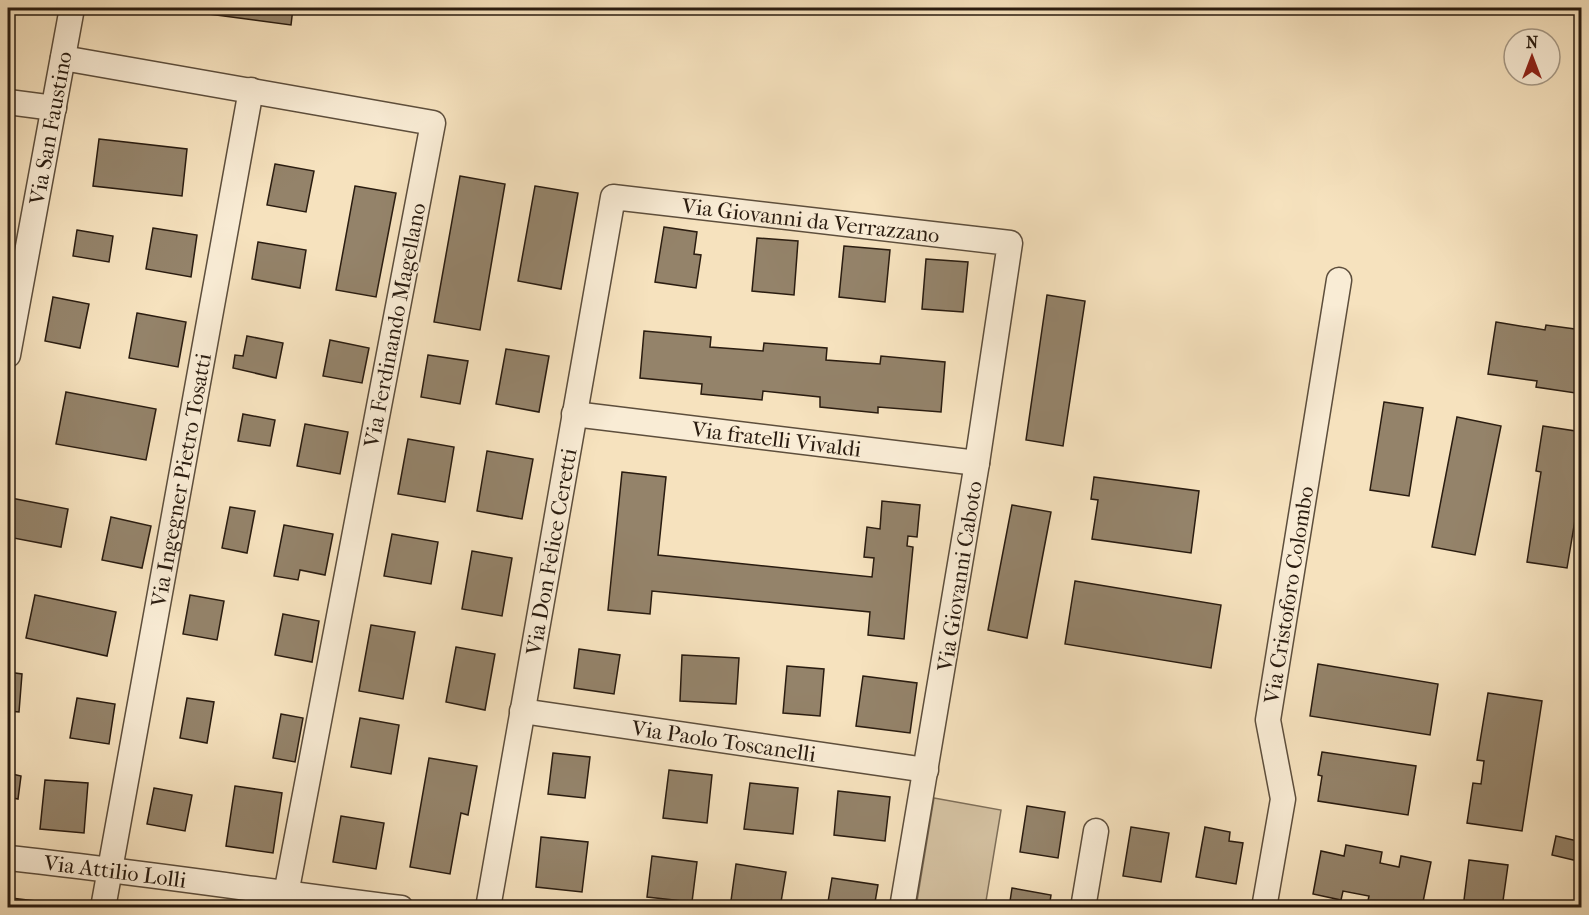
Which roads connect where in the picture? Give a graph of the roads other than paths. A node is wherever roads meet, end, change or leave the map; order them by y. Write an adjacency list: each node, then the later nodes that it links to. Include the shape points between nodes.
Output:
1 (72, 8): 2 (street, Via San Faustino)
2 (63, 58): 3 (street, Via Ferdinando Magellano); 5 (street, Via San Faustino)
3 (251, 90): 16 (street, Via Ingegner Pietro Tosatti); 17 (street, Via Ferdinando Magellano, via 433,123)
4 (8, 102): 5 (street)
5 (54, 108): 9 (street, Via San Faustino)
6 (613, 197): 7 (street, Via Giovanni da Verrazzano); 10 (street, Via Don Felice Ceretti)
7 (1010, 243): 11 (street, Via Giovanni Caboto)
8 (1339, 280): 23 (street, Via Cristoforo Colombo, via 1268,720 1283,799)
9 (8, 354)
10 (574, 414): 11 (street, Via fratelli Vivaldi); 12 (street, Via Don Felice Ceretti)
11 (977, 463): 13 (street, Via Giovanni Caboto)
12 (522, 711): 13 (street, Via Paolo Toscanelli); 20 (street, Via Don Felice Ceretti)
13 (926, 770): 21 (street, Via Giovanni Caboto)
14 (1096, 831): 22 (street)
15 (8, 858): 16 (street, Via Attilio Lolli)
16 (111, 869): 17 (street, Via Attilio Lolli); 18 (street, Via Ingegner Pietro Tosatti)
17 (286, 894): 19 (street, Via Attilio Lolli)
18 (103, 908)
19 (401, 908)
20 (488, 908)
21 (902, 908)
22 (1083, 908)
23 (1264, 908)

